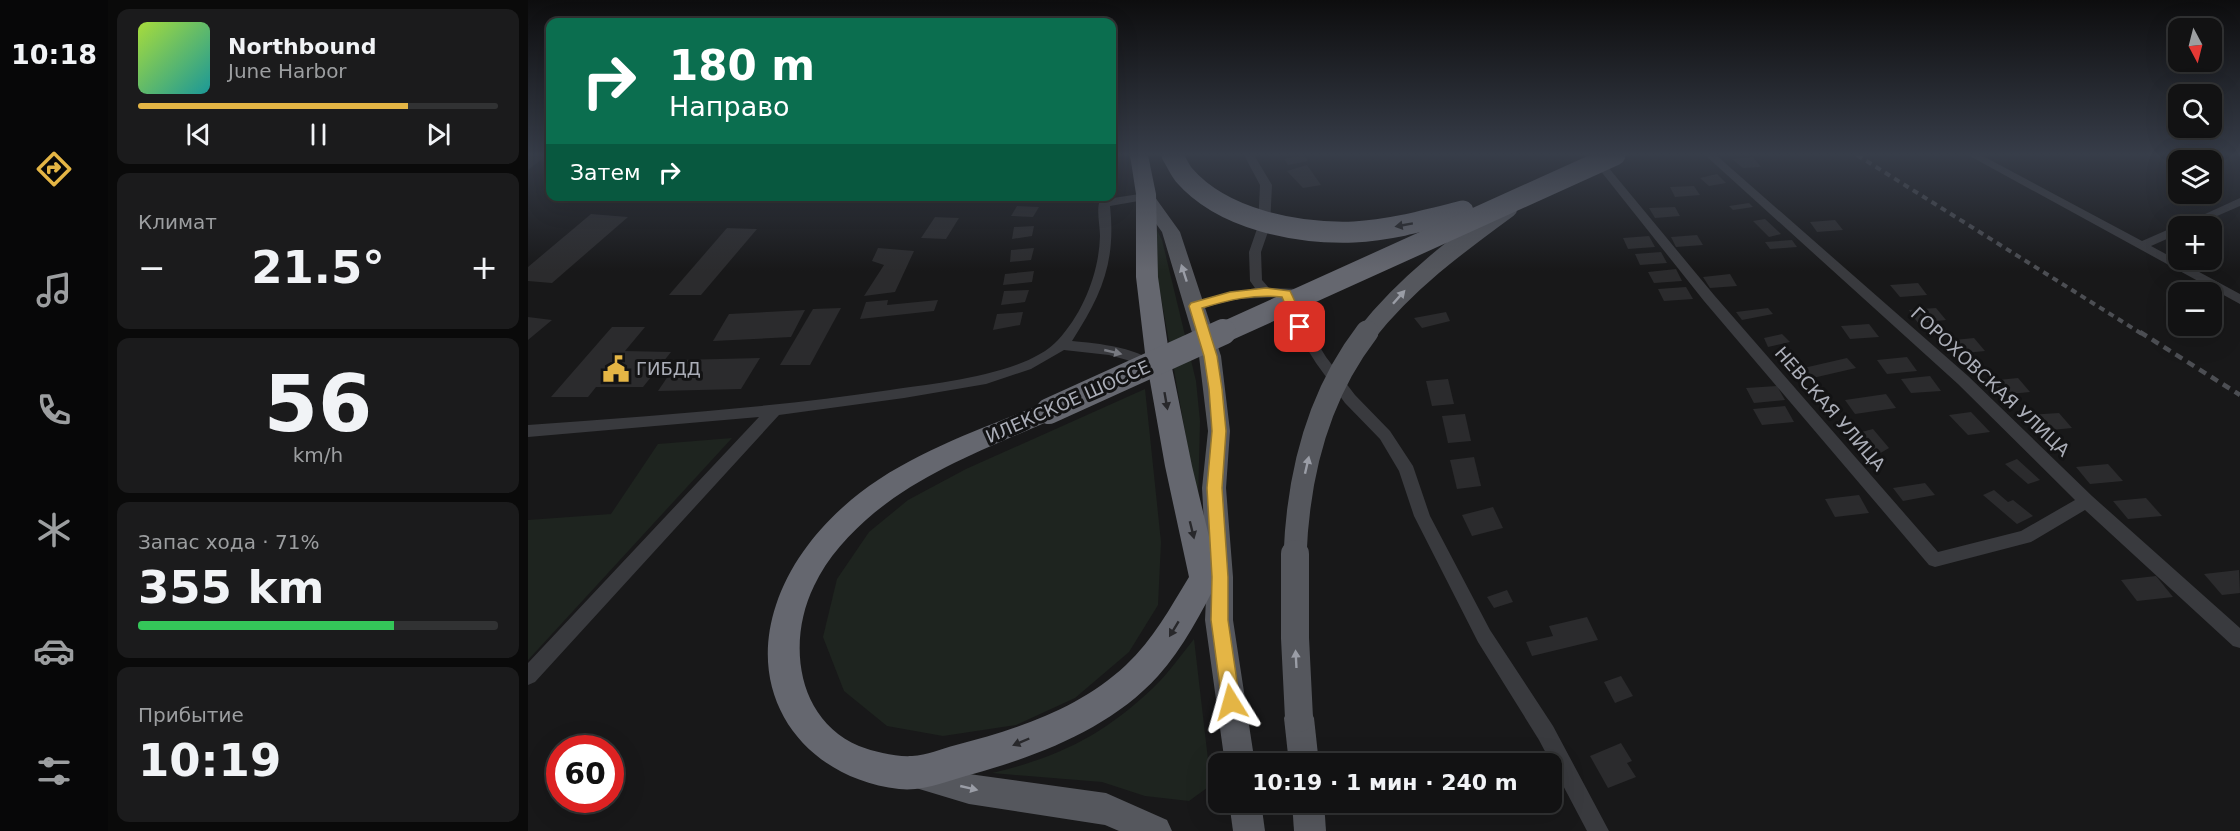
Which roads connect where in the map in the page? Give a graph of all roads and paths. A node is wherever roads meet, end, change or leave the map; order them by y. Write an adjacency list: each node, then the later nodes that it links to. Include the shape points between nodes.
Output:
1 (1145, 194): 9 (highway)
2 (1205, 194): 10 (highway, one-way to 2, bridge, via 1397,226 1340,232 1299,228 1235,211)
3 (1266, 194): 15 (street, via 1264,226 1255,252 1256,281)
4 (1528, 194): 16 (street, via 1338,283)
5 (1529, 194): 10 (highway, ИЛЕКСКОЕ ШОССЕ, bridge)
6 (1631, 194): 23 (street, НЕВСКАЯ УЛИЦА, via 1709,298 1935,560 2025,537)
7 (1755, 194): 23 (street, ГОРОХОВСКАЯ УЛИЦА, via 1963,380)
8 (2046, 194): 14 (street)
9 (1146, 197): 18 (main road, one-way to 9, via 1171,232); 19 (street, via 1104,203 1108,237 1100,276 1086,308); 20 (highway, via 1143,235)
10 (1522, 197): 29 (main road, one-way to 10, bridge, via 1294,631 1298,528 1316,427 1330,392 1378,320 1442,257); 30 (highway, ИЛЕКСКОЕ ШОССЕ, bridge, via 962,449 898,483 842,525 805,572 794,595 785,622 785,679 798,714 819,741 846,758)
11 (2240, 202): 12 (street)
12 (2208, 216)
13 (2168, 234): 14 (street)
14 (2141, 246): 17 (street)
15 (1266, 292): 16 (street); 18 (street, via 1230,296)
16 (1286, 294): 36 (street, via 1320,360 1385,435 1407,470 1422,516 1484,636 1546,733)
17 (2240, 300)
18 (1195, 306): 25 (main road, via 1210,356 1218,421 1214,488)
19 (1061, 345): 20 (street, one-way to 20, via 1139,358); 21 (street, via 1008,372 964,384)
20 (1161, 373): 24 (highway, one-way to 24, via 1180,481)
21 (773, 412): 22 (street); 27 (street)
22 (528, 431)
23 (2086, 501): 26 (street, ГОРОХОВСКАЯ УЛИЦА)
24 (1204, 578): 25 (main road); 30 (highway, one-way to 30, via 1164,645 1138,676 1101,703 1002,750)
25 (1219, 620): 28 (main road)
26 (2240, 640)
27 (528, 676)
28 (1238, 753)
29 (1303, 753)
30 (912, 773): 33 (main road, one-way to 33, via 969,789 1106,809)
31 (1247, 813): 34 (main road)
32 (1309, 813): 35 (main road)
33 (1156, 831)
34 (1249, 831)
35 (1310, 831)
36 (1598, 831)

